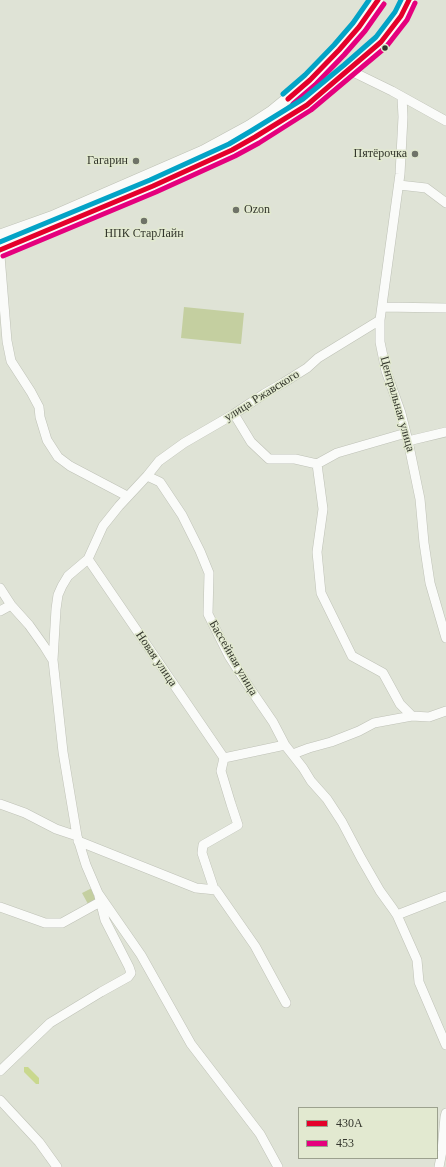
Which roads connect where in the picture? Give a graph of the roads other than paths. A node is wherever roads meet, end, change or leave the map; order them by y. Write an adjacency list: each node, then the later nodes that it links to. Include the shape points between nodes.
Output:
1 (378, 0): 8 (main road, via 359,27 310,80 249,126 203,151 51,217)
2 (409, 0): 3 (main road, via 401,16 381,42)
3 (349, 70): 4 (street); 9 (main road, via 307,105 232,150)
4 (402, 97): 5 (street); 6 (street, Центральная улица)
5 (446, 121)
6 (399, 185): 7 (street, via 426,188); 11 (street, Центральная улица)
7 (446, 203)
8 (0, 235)
9 (0, 250)
10 (0, 256): 19 (street, via 11,361 39,407 47,440 58,458)
11 (382, 307): 12 (street); 13 (street, Центральная улица)
12 (446, 308)
13 (380, 320): 14 (street, улица Ржавского); 16 (street, Центральная улица, via 380,342 386,371)
14 (234, 414): 17 (street, via 251,442 269,459 295,459); 18 (street, улица Ржавского, via 174,450 159,461)
15 (446, 432): 16 (street)
16 (407, 437): 17 (street, via 337,453); 24 (street, Центральная улица, via 420,499 430,583)
17 (317, 464): 27 (street, via 323,508 317,552 321,593 352,656 384,673 400,704)
18 (147, 476): 19 (street, улица Ржавского); 28 (street, Бассейная улица, via 160,482 182,515 209,573 208,614 229,656 273,722)
19 (127, 496): 20 (street, улица Ржавского, via 103,526)
20 (88, 559): 25 (street, via 68,576 58,595); 30 (street, Новая улица)
21 (0, 588): 22 (street)
22 (11, 605): 23 (street); 25 (street, via 29,625)
23 (0, 611)
24 (446, 638)
25 (53, 660): 32 (street, via 63,752)
26 (446, 711): 27 (street, via 429,717)
27 (412, 716): 29 (street, via 374,723 331,742)
28 (285, 745): 29 (street, Бассейная улица); 30 (street)
29 (293, 754): 38 (street, Бассейная улица, via 342,822 376,884)
30 (224, 758): 33 (street, via 222,771 238,825 203,845 202,853)
31 (0, 804): 32 (street)
32 (78, 838): 33 (street, via 196,888); 34 (street)
33 (214, 889): 39 (street, via 255,946)
34 (98, 892): 36 (street); 45 (street, via 141,955 191,1044 260,1134)
35 (446, 896): 38 (street)
36 (100, 902): 37 (street, via 62,923 45,923); 41 (street, via 105,920 131,973 50,1023)
37 (0, 907)
38 (397, 914): 40 (street, Бассейная улица, via 417,960 419,982)
39 (286, 1003)
40 (446, 1045)
41 (0, 1071)
42 (0, 1100): 44 (street, via 40,1142)
43 (446, 1113): 46 (street)
44 (57, 1167)
45 (278, 1167)
46 (439, 1167)

